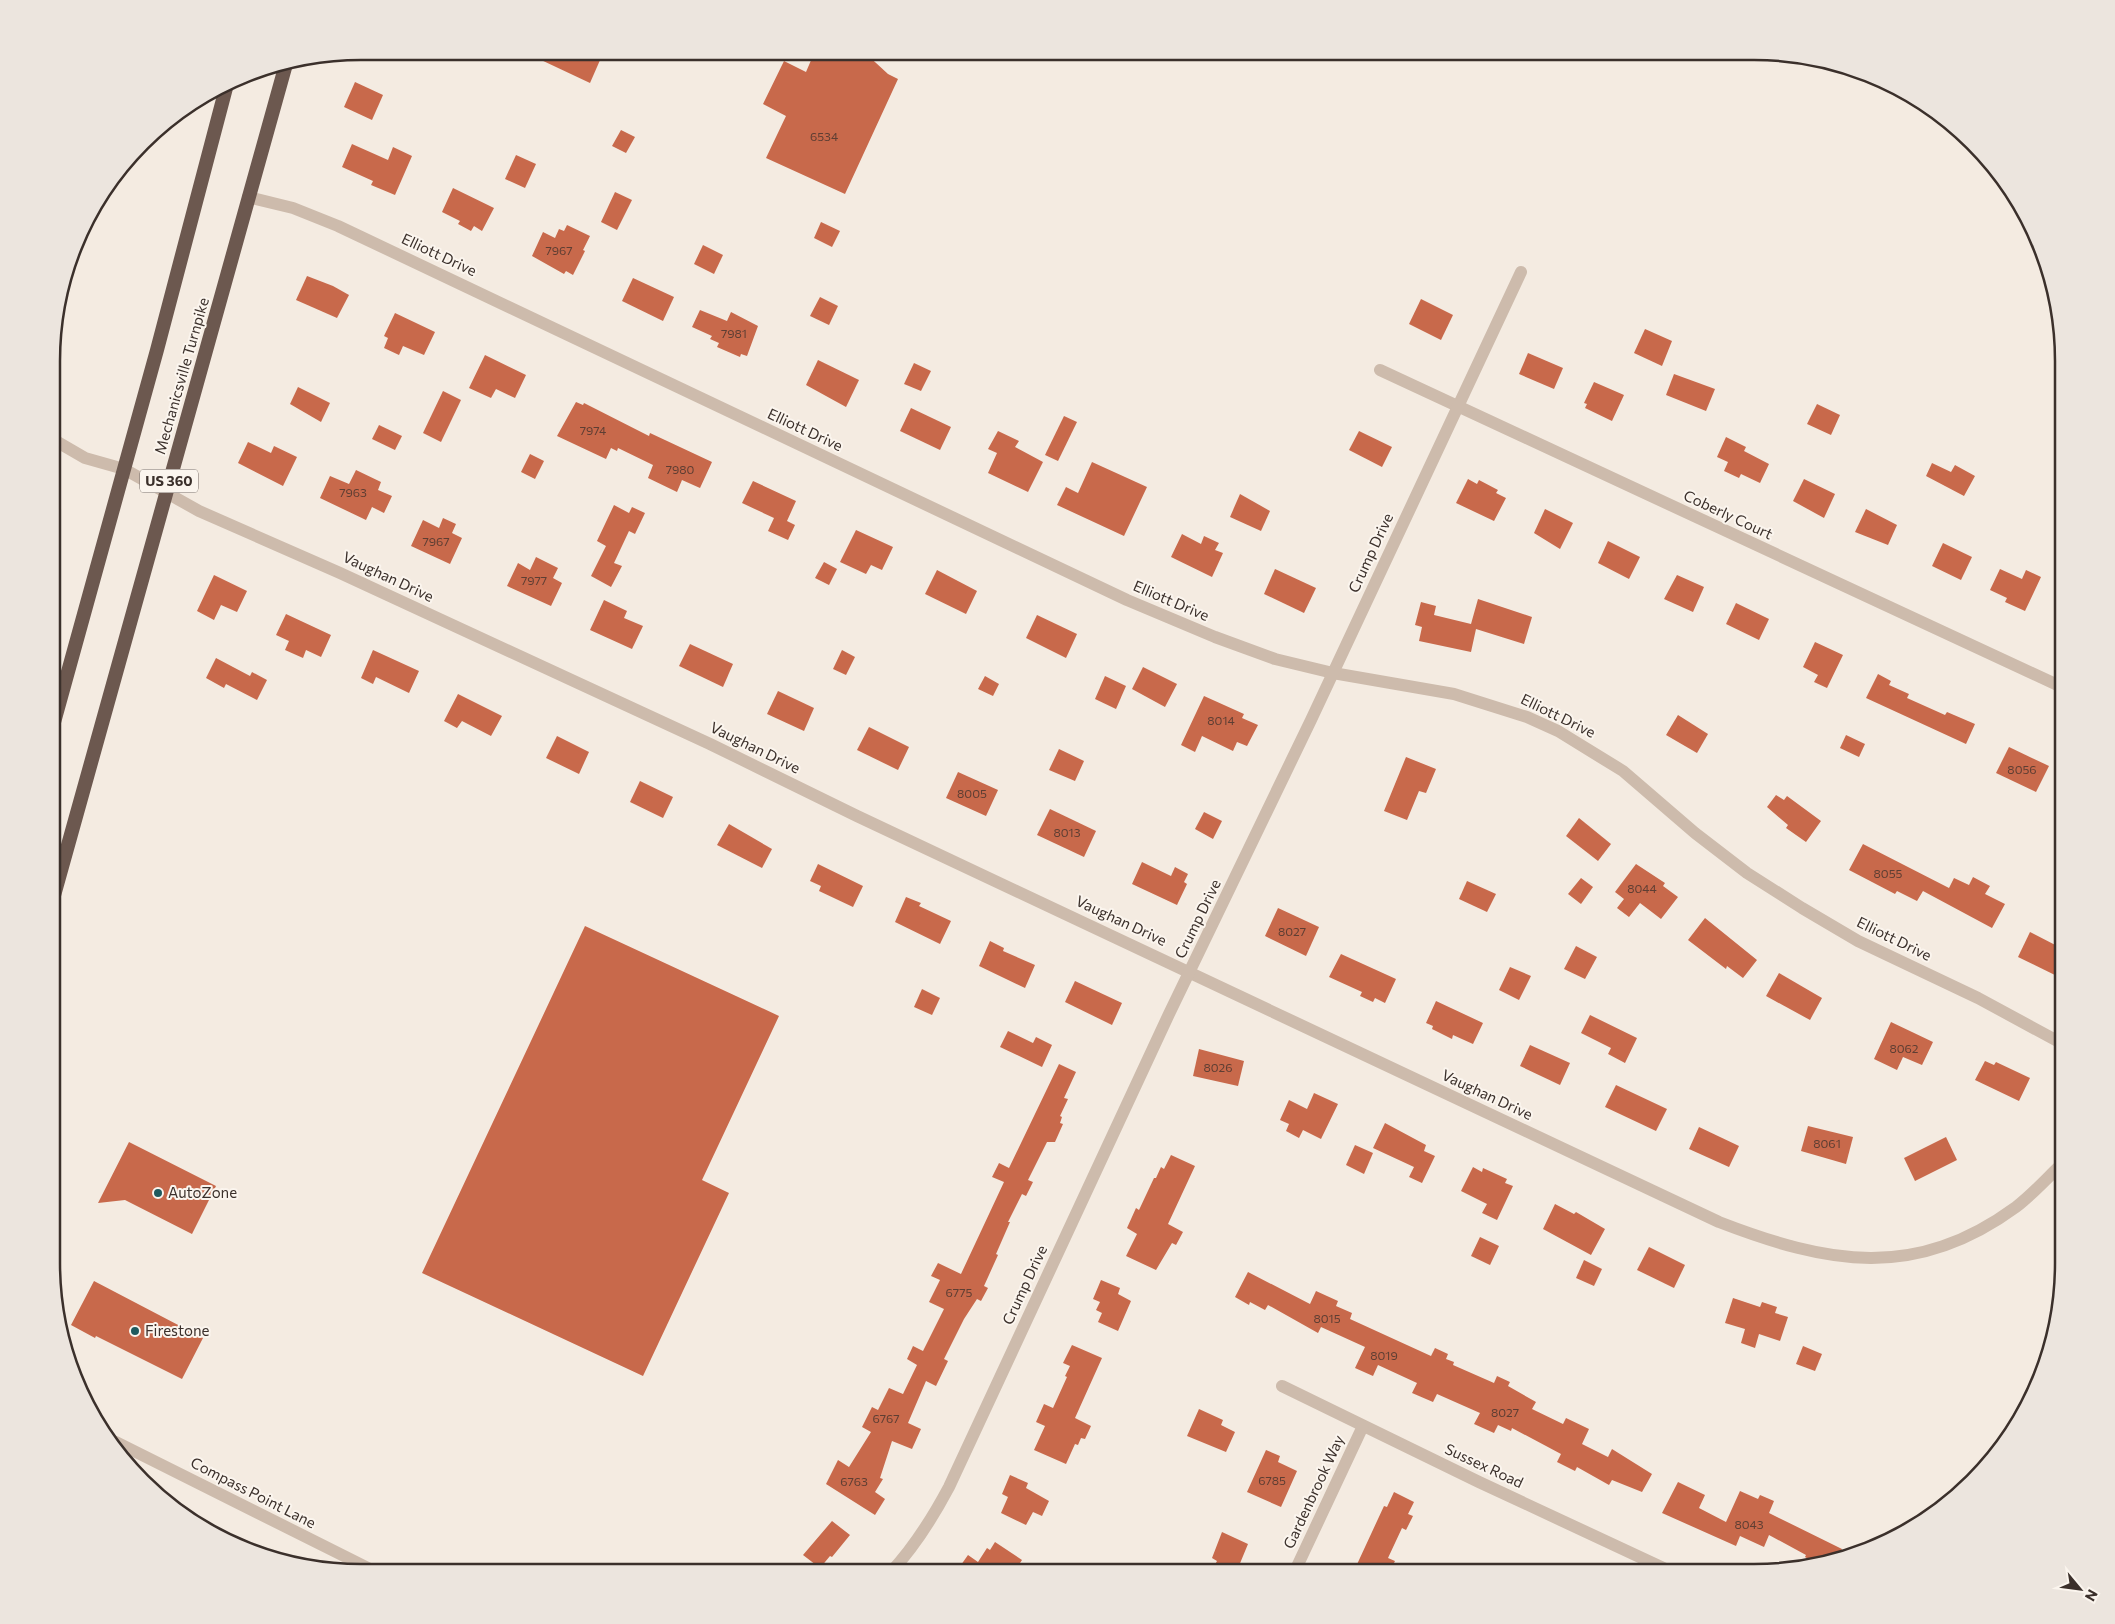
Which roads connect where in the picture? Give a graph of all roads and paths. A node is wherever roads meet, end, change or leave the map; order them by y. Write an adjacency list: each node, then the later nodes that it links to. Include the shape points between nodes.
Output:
1 (284, 70): 3 (highway, Mechanicsville Turnpike / US 360)
2 (225, 93): 8 (highway, Mechanicsville Turnpike / US 360)
3 (248, 197): 9 (highway, Mechanicsville Turnpike / US 360); 10 (street, Elliott Drive, via 293,208 338,226 1127,600 1267,656)
4 (1521, 272): 6 (street, Crump Drive)
5 (1380, 370): 6 (street, Coberly Court)
6 (1457, 406): 10 (street, Crump Drive); 11 (street, Coberly Court)
7 (60, 443): 8 (street, Vaughan Drive, via 85,458)
8 (124, 469): 9 (street, Vaughan Drive); 12 (highway, Mechanicsville Turnpike / US 360)
9 (166, 492): 13 (highway, Mechanicsville Turnpike / US 360); 14 (street, Vaughan Drive, via 199,511 710,744)
10 (1333, 673): 14 (street, Crump Drive); 15 (street, Elliott Drive, via 1471,698 1558,731 1623,772 1695,834 1802,908 1858,940)
11 (2055, 684)
12 (60, 701)
13 (60, 873)
14 (1190, 971): 16 (street, Vaughan Drive, via 1719,1222 1796,1249 1864,1260 1929,1250 1993,1222 2018,1206); 21 (street, Crump Drive, via 949,1487 931,1521)
15 (2055, 1040)
16 (2055, 1171)
17 (1282, 1386): 18 (street, Sussex Road)
18 (1363, 1426): 22 (street, Gardenbrook Way); 23 (street, Sussex Road)
19 (121, 1444): 20 (street, Compass Point Lane)
20 (360, 1564)
21 (899, 1564)
22 (1298, 1564)
23 (1654, 1564)

